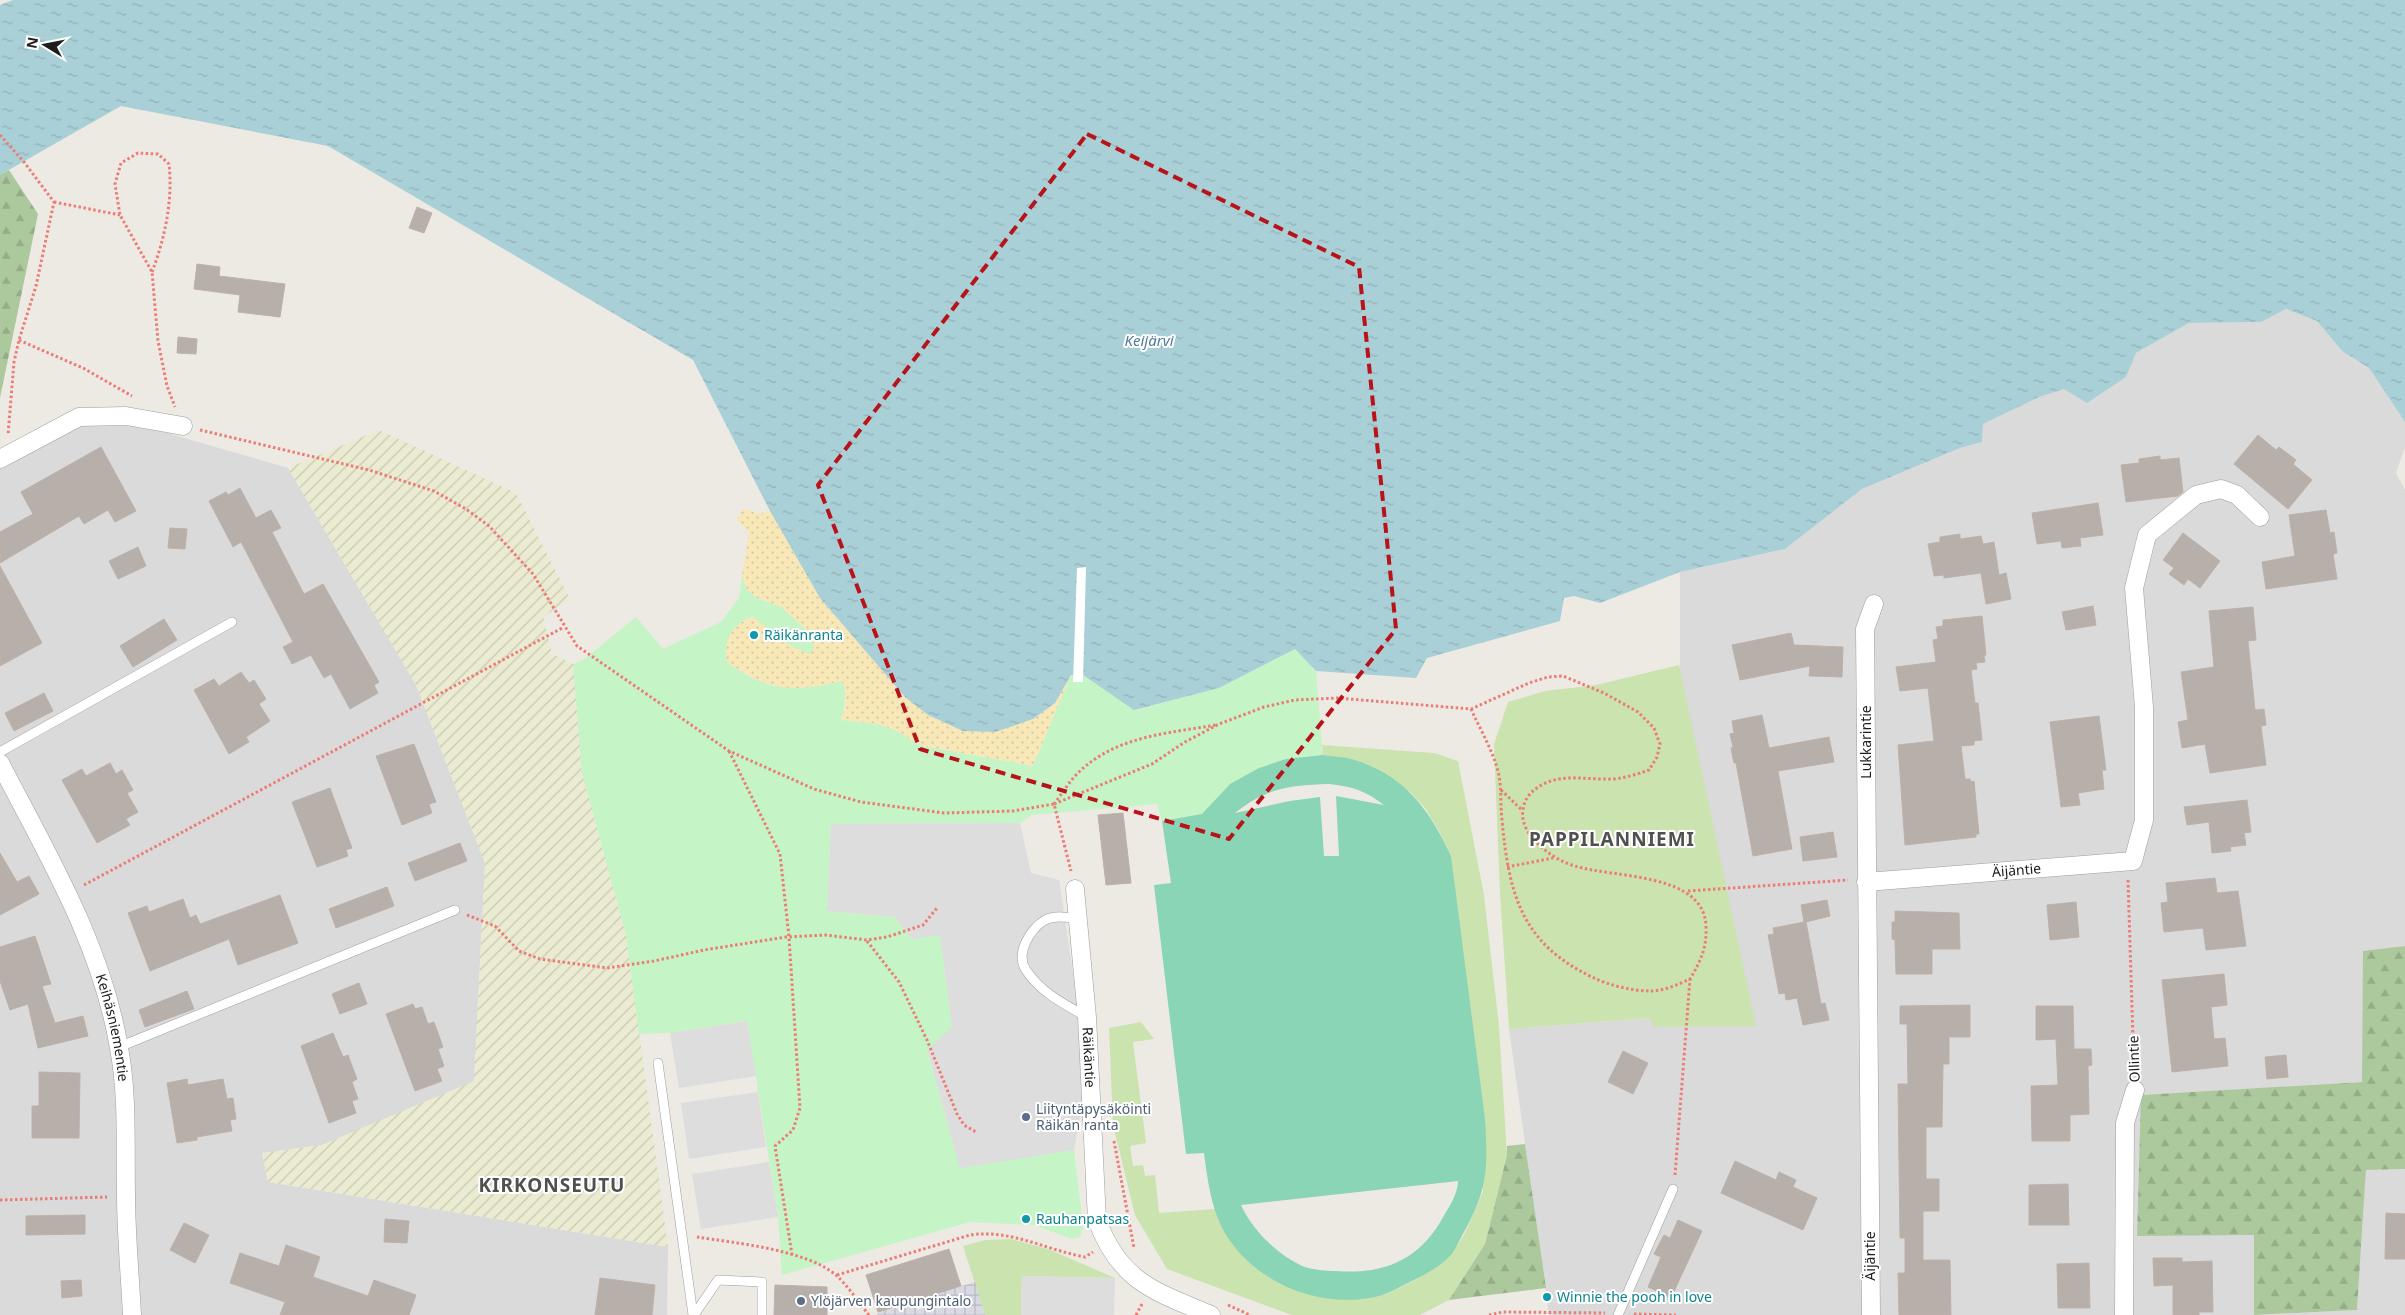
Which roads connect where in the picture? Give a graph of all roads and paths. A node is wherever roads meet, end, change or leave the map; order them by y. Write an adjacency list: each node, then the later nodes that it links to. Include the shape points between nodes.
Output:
1 (0, 135): 2 (path)
2 (54, 202): 3 (path); 5 (path, via 36,286)
3 (120, 215): 4 (path); 4 (path, via 115,184 121,163 138,153 158,154 169,164 172,186 162,247)
4 (152, 272): 7 (path, via 158,341 167,386)
5 (19, 340): 6 (path, via 84,368); 8 (path)
6 (133, 397)
7 (183, 426): 8 (street, via 126,416 79,417); 12 (path, via 369,470 434,491 488,526 534,574)
8 (3, 457)
9 (2260, 517): 22 (street, via 2237,495 2221,489 2196,495 2147,534 2134,588 2144,708 2144,820)
10 (1874, 604): 24 (street, Lukkarintie, via 1865,629)
11 (232, 622): 16 (lane)
12 (564, 627): 15 (path, via 576,646); 27 (path)
13 (1471, 709): 14 (path, via 1337,698 1295,700 1264,707); 18 (path, via 1490,750); 20 (path, via 1529,683 1563,676 1638,712 1654,728 1660,744 1649,770 1606,780 1572,777 1549,782 1534,789)
14 (1219, 724): 19 (path, via 1152,764); 19 (path, via 1128,742 1080,771)
15 (729, 751): 19 (path, via 814,789 861,802 944,812 1013,811); 31 (path, via 780,854)
16 (0, 752)
17 (0, 763): 27 (street, Keihäsniementie)
18 (1501, 790): 20 (path); 23 (path)
19 (1054, 804): 25 (path)
20 (1522, 810): 21 (path, via 1523,823 1530,835)
21 (1554, 858): 23 (path); 26 (path, via 1576,867 1618,873)
22 (2132, 861): 24 (street, Äijäntie); 37 (path, Ollintie, via 2128,881)
23 (1508, 867): 33 (path, via 1519,906 1534,934 1550,952 1573,968 1601,982 1652,992)
24 (1866, 882): 26 (path, via 1843,880); 58 (street, Äijäntie)
25 (1075, 889): 30 (street, Räikäntie)
26 (1687, 891): 33 (path, via 1700,903 1706,920 1703,957)
27 (68, 894): 35 (street, Keihäsniementie, via 98,967)
28 (937, 908): 32 (path, via 923,925)
29 (455, 910): 31 (path, via 494,926 519,951 540,959 607,968); 35 (lane)
30 (1079, 919): 34 (street, Räikäntie); 34 (lane, via 1061,916 1045,920 1032,931 1023,948 1024,968 1037,985)
31 (789, 937): 32 (path, via 825,935); 46 (path, via 800,1108 793,1130 775,1146)
32 (867, 940): 39 (path, via 899,982 957,1114 964,1125)
33 (1690, 979): 40 (path)
34 (1086, 1016): 44 (street, Räikäntie, via 1097,1220)
35 (120, 1047): 50 (street, Keihäsniementie, via 126,1118)
36 (658, 1063): 43 (lane)
37 (2135, 1090): 59 (street, Ollintie, via 2125,1123)
38 (1112, 1131): 45 (path)
39 (976, 1132)
40 (1673, 1189): 49 (lane)
41 (111, 1197): 42 (path)
42 (0, 1200)
43 (683, 1234): 46 (path); 51 (lane)
44 (1106, 1244): 47 (path, via 1085,1257 1001,1233 986,1232); 54 (street, Räikäntie, via 1127,1272 1149,1289)
45 (1136, 1252)
46 (792, 1255): 47 (path)
47 (837, 1276): 53 (path)
48 (1225, 1304): 55 (path)
49 (1619, 1314): 56 (path, via 1513,1312); 57 (path)
50 (132, 1315)
51 (694, 1315): 52 (lane, via 718,1280 762,1282)
52 (762, 1315)
53 (869, 1315)
54 (1210, 1315)
55 (1250, 1315)
56 (1489, 1315)
57 (1676, 1315)
58 (1870, 1315)
59 (2124, 1315)

